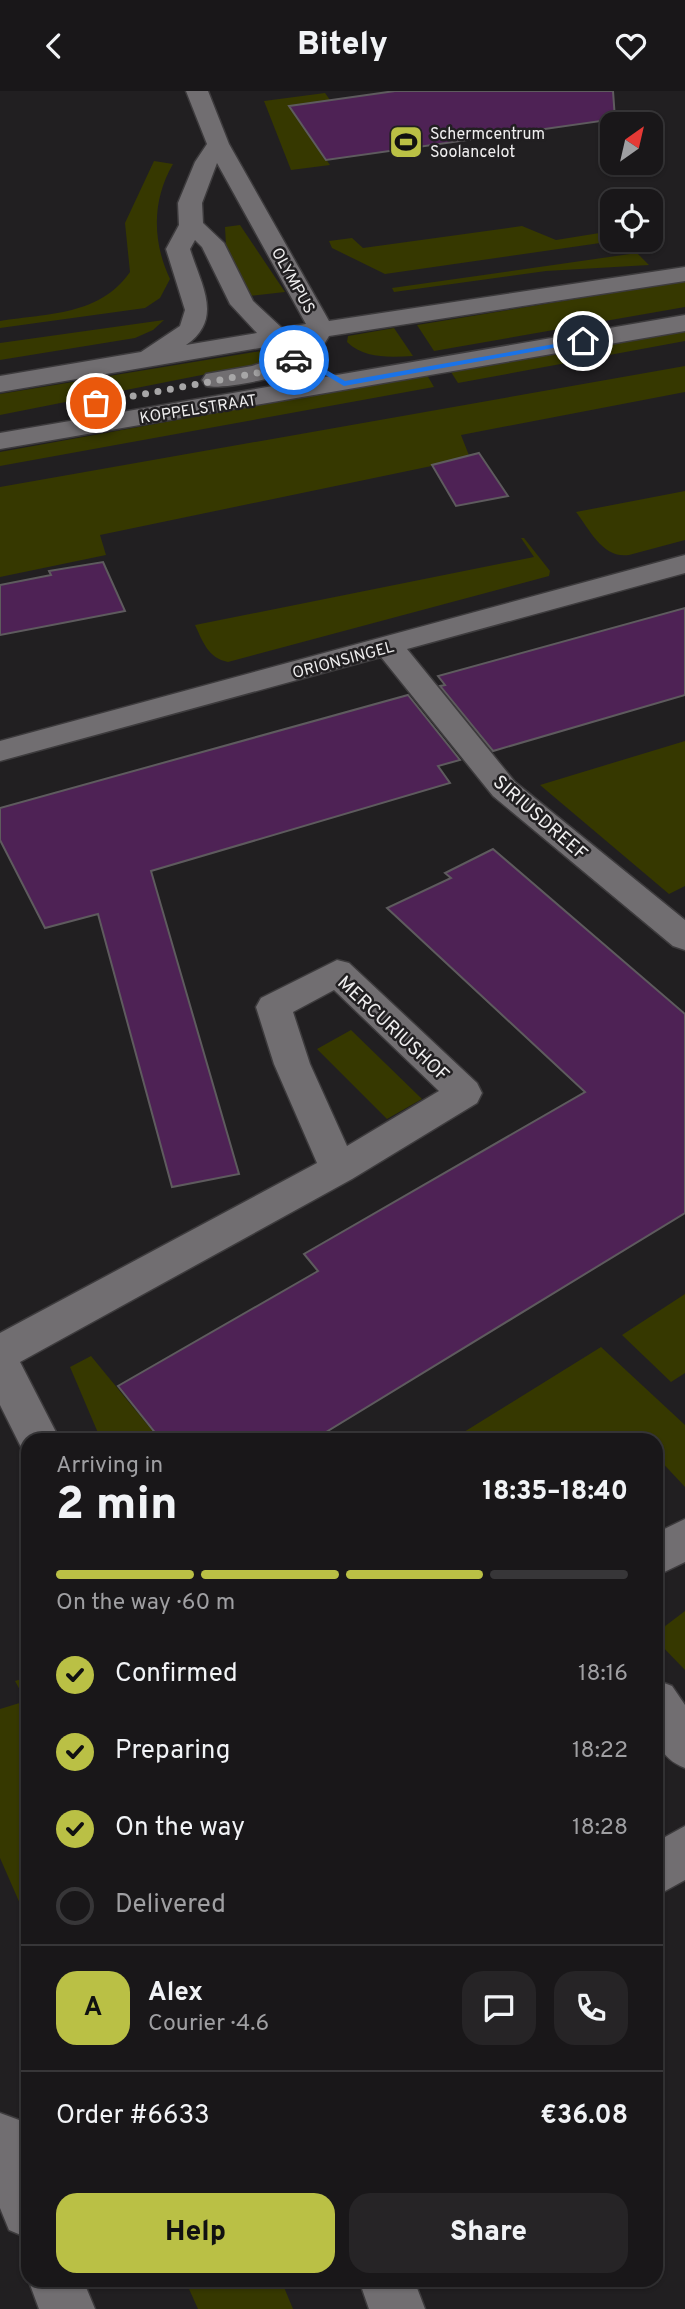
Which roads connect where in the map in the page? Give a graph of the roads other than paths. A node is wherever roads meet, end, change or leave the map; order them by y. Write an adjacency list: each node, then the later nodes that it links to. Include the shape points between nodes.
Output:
1 (197, 91): 2 (street, OLYMPUS)
2 (218, 144): 3 (street, OLYMPUS); 4 (street, via 206,162)
3 (230, 201): 4 (street); 7 (street, OLYMPUS)
4 (191, 214): 8 (street, via 212,243 242,304); 10 (street, via 178,249 197,310 191,330)
5 (685, 274): 7 (street)
6 (685, 323): 14 (street, KOPPELSTRAAT)
7 (321, 329): 8 (street); 9 (street, OLYMPUS)
8 (274, 338): 9 (street); 10 (street)
9 (300, 358): 14 (street); 15 (street, via 257,373 14,419)
10 (146, 361): 12 (street)
11 (0, 371): 12 (street)
12 (57, 375): 13 (street)
13 (0, 384)
14 (344, 384): 16 (street, KOPPELSTRAAT)
15 (0, 427)
16 (0, 441)
17 (685, 564): 18 (street, ORIONSINGEL)
18 (388, 646): 19 (street, ORIONSINGEL); 20 (street, SIRIUSDREEF, via 504,789)
19 (0, 751)
20 (685, 938)
21 (339, 1169): 21 (street, MERCURIUSHOF, via 292,1065 274,1007 337,972 464,1093); 22 (street, MERCURIUSHOF)
22 (0, 1353)
23 (0, 1364): 24 (street)
24 (35, 1433)
25 (685, 1538): 26 (street)
26 (663, 1552)
27 (663, 1712): 28 (street)
28 (685, 1746)
29 (685, 1850): 30 (street)
30 (663, 1867)
31 (0, 2139): 32 (street)
32 (21, 2193)
33 (58, 2287): 35 (street)
34 (389, 2287): 36 (street)
35 (67, 2309)
36 (397, 2309)

